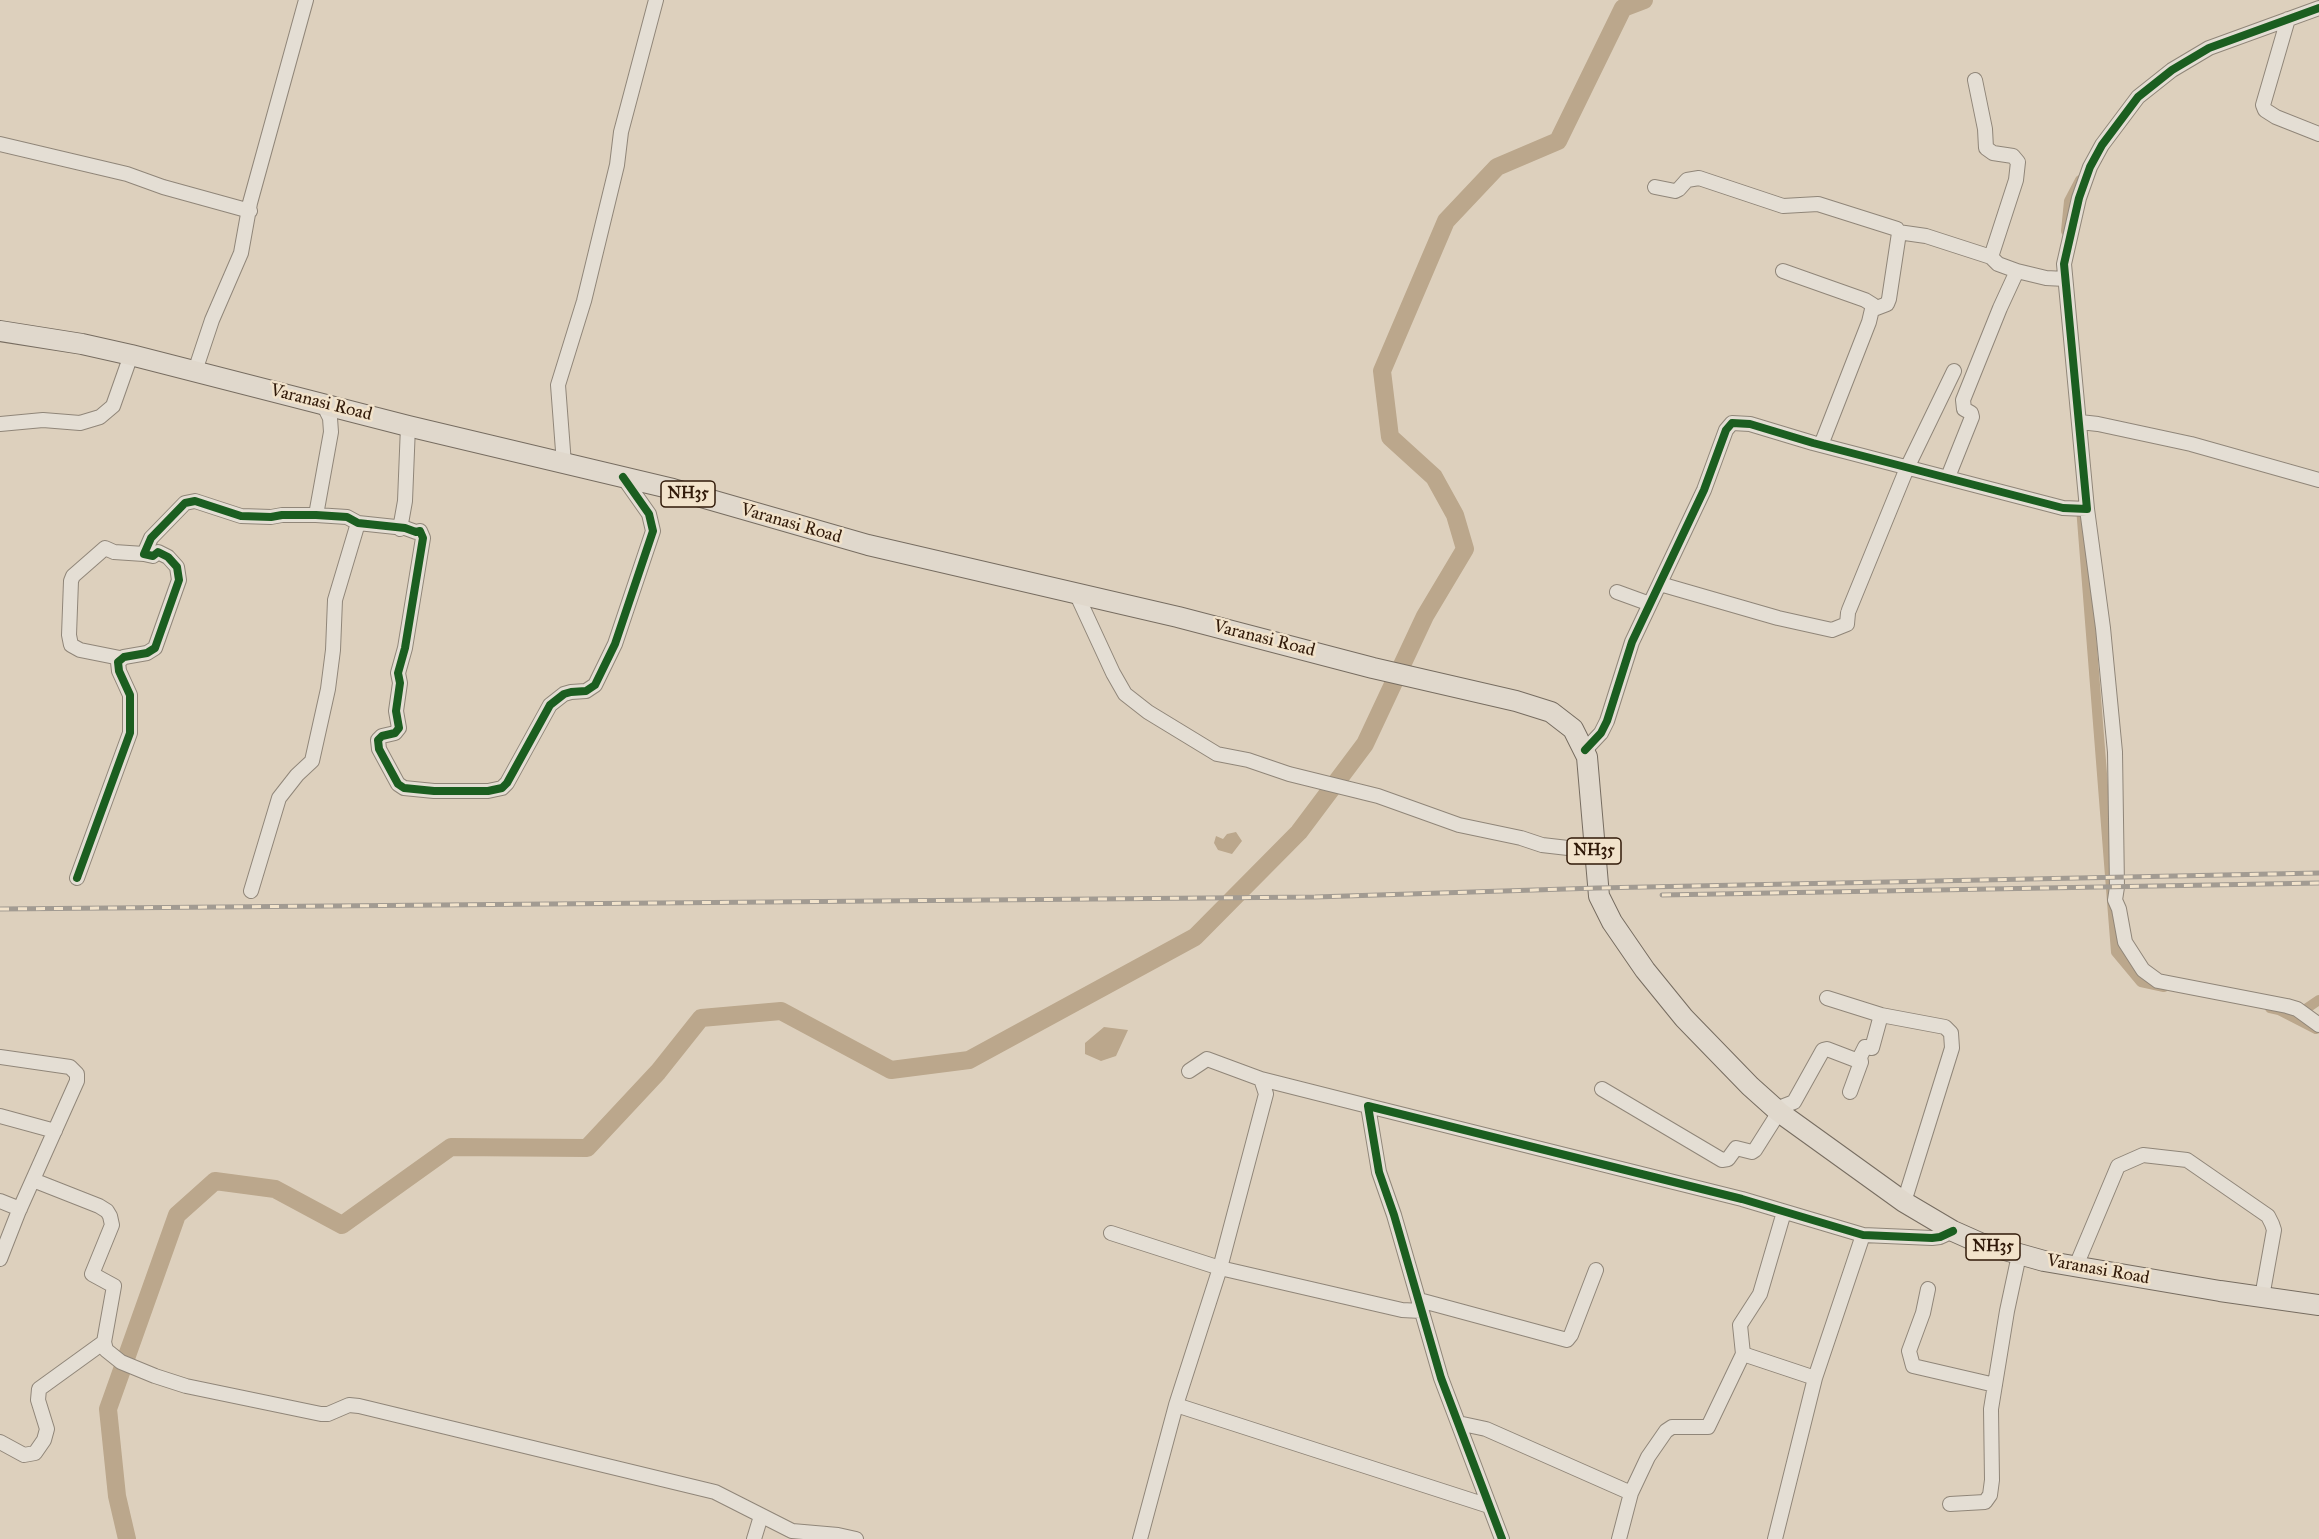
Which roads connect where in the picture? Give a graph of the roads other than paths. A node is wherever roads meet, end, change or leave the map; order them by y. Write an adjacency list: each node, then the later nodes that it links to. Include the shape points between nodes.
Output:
1 (306, 0): 9 (street)
2 (656, 0): 25 (street, via 621,132 617,165 584,301 560,379)
3 (2319, 8): 4 (street)
4 (2288, 19): 6 (street, via 2264,101 2265,110); 14 (street, via 2204,51 2138,97 2102,145 2087,174)
5 (1975, 80): 11 (street, via 1986,148 2013,156 2018,162)
6 (2319, 134)
7 (0, 144): 9 (street, via 127,174)
8 (1655, 187): 10 (street, via 1675,190 1687,180 1699,178 1783,206 1818,204)
9 (250, 211): 18 (street, via 237,266 212,320)
10 (1898, 232): 11 (street, via 1926,236); 15 (street, via 1889,299 1887,304)
11 (1991, 257): 13 (street)
12 (1783, 271): 15 (street, via 1865,300)
13 (2017, 271): 14 (street); 28 (street, via 1963,400 1971,417)
14 (2061, 279): 21 (street)
15 (1874, 309): 24 (street)
16 (0, 331): 17 (highway, Varanasi Road / NH35)
17 (131, 355): 18 (highway, Varanasi Road / NH35); 22 (street, via 113,406 100,417 80,423 44,420)
18 (195, 371): 20 (highway, Varanasi Road / NH35)
19 (1954, 371): 26 (street)
20 (323, 404): 23 (highway, Varanasi Road / NH35); 31 (street, via 331,432)
21 (2080, 422): 29 (street, via 2192,444); 30 (street)
22 (0, 424)
23 (408, 426): 25 (highway, Varanasi Road / NH35); 33 (street)
24 (1821, 445): 26 (street); 35 (street, via 1744,422 1732,423)
25 (564, 464): 27 (highway, Varanasi Road / NH35)
26 (1907, 468): 28 (street); 35 (street, via 1847,624 1833,630)
27 (623, 477): 33 (street, via 649,514 653,531 617,638 595,685 586,691 564,694 550,705 507,783 495,790 404,788 379,749 381,736 399,728 398,672 423,538 420,531); 37 (highway, Varanasi Road / NH35, via 868,545)
28 (1948, 477): 30 (street)
29 (2319, 480)
30 (2080, 509): 46 (street, via 2103,628 2115,752 2114,897 2126,942 2143,970 2158,981 2300,1012)
31 (316, 515): 32 (street, via 347,517); 34 (street, via 241,516 203,502 190,502 181,506 151,538)
32 (358, 523): 33 (street); 43 (street, via 335,600 328,689 312,760 279,798)
33 (400, 529)
34 (144, 554): 39 (street, via 153,556 158,552 168,557 177,567 179,580 155,648); 39 (street, via 105,548 71,581 71,645 80,651)
35 (1660, 584): 38 (street)
36 (1617, 592): 38 (street)
37 (1077, 593): 40 (highway, Varanasi Road / NH35, via 1516,701 1551,712 1574,729); 41 (street, via 1113,673 1130,699 1217,754 1378,796 1459,825 1542,845)
38 (1650, 604): 40 (street, via 1628,652 1607,721)
39 (120, 658): 42 (street, via 117,666 130,695 130,733)
40 (1585, 750): 41 (highway, NH35)
41 (1594, 851): 54 (highway, Varanasi Road / NH35, via 1599,896 1653,981 1684,1018)
42 (77, 878)
43 (250, 891)
44 (1827, 998): 45 (street)
45 (1881, 1015): 48 (street, via 1872,1048 1865,1047); 59 (street, via 1945,1028 1953,1041)
46 (2319, 1025)
47 (0, 1057): 56 (street, via 64,1066 77,1074 75,1089)
48 (1861, 1062): 52 (street); 54 (street, via 1823,1050 1794,1102)
49 (1189, 1071): 50 (street, via 1207,1059)
50 (1261, 1080): 53 (street); 68 (street, via 1266,1094)
51 (1602, 1089): 54 (street, via 1722,1160 1728,1159 1736,1148 1755,1150)
52 (1850, 1092)
53 (1368, 1106): 61 (street); 72 (street, via 1379,1172)
54 (1778, 1111): 59 (highway, Varanasi Road / NH35)
55 (0, 1116): 56 (street)
56 (55, 1131): 57 (street)
57 (33, 1180): 60 (street); 74 (street, via 99,1206 110,1216 112,1225 92,1274 114,1286)
58 (0, 1201): 60 (street)
59 (1904, 1202): 62 (highway, Varanasi Road / NH35)
60 (20, 1209): 66 (street)
61 (1784, 1212): 64 (street); 75 (street, via 1760,1294 1740,1325)
62 (1953, 1231): 64 (street, via 1932,1238); 65 (highway, Varanasi Road / NH35)
63 (1111, 1233): 68 (street)
64 (1863, 1235): 76 (street)
65 (2019, 1255): 67 (highway, Varanasi Road / NH35); 77 (street)
66 (0, 1259)
67 (2076, 1266): 71 (highway, Varanasi Road / NH35); 71 (street, via 2118,1166 2143,1155 2187,1160 2268,1216 2274,1230)
68 (1220, 1268): 72 (street, via 1402,1311); 78 (street)
69 (1596, 1270): 72 (street, via 1567,1340)
70 (1928, 1289): 77 (street, via 1909,1351 1913,1366)
71 (2262, 1297): 73 (highway, Varanasi Road / NH35)
72 (1420, 1305): 79 (street)
73 (2319, 1305)
74 (104, 1342): 80 (street, via 39,1389 38,1400 47,1429 35,1454 24,1455); 84 (street, via 106,1350 121,1362 186,1386 321,1414 349,1405 359,1406 716,1492)
75 (1743, 1354): 76 (street); 81 (street, via 1708,1427 1676,1426 1666,1431 1648,1456)
76 (1815, 1378): 90 (street)
77 (1995, 1385): 82 (street, via 1990,1495 1985,1502)
78 (1176, 1405): 83 (street); 87 (street)
79 (1458, 1423): 81 (street, via 1486,1429); 83 (street)
80 (0, 1442)
81 (1631, 1493): 89 (street)
82 (1950, 1504)
83 (1489, 1506): 88 (street)
84 (761, 1516): 85 (street); 86 (street, via 799,1533)
85 (754, 1539)
86 (856, 1539)
87 (1140, 1539)
88 (1502, 1539)
89 (1619, 1539)
90 (1775, 1539)

